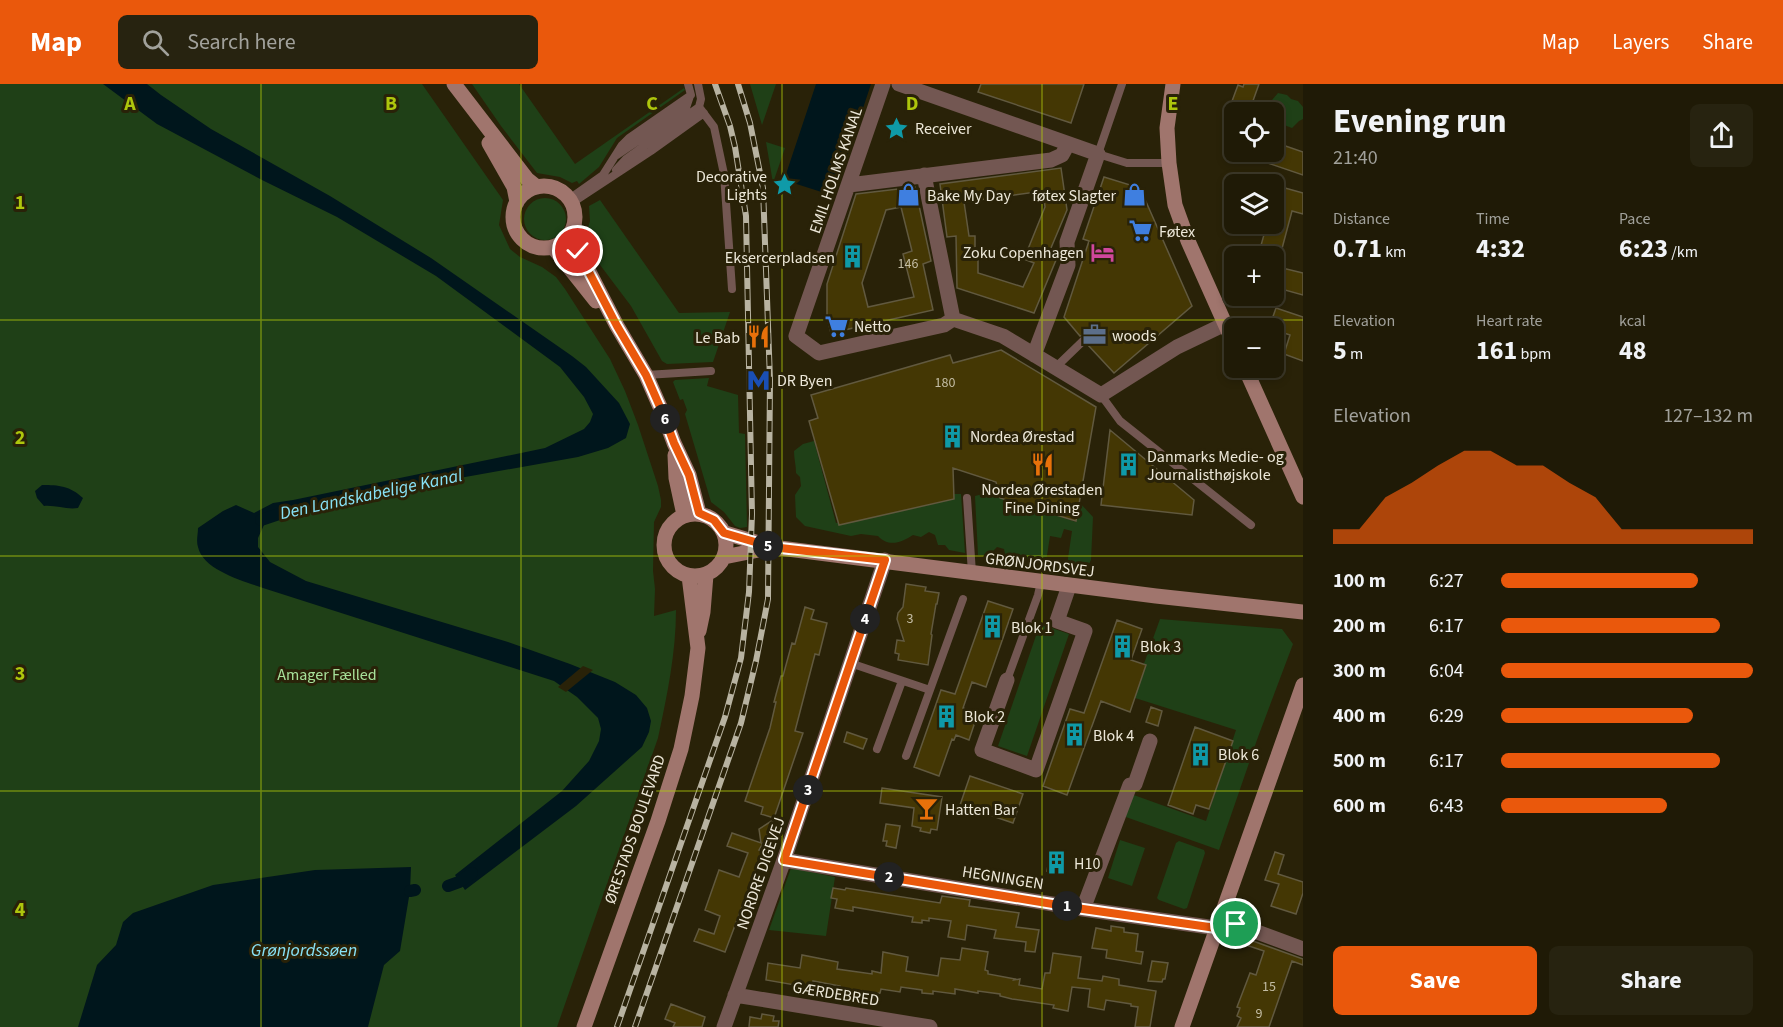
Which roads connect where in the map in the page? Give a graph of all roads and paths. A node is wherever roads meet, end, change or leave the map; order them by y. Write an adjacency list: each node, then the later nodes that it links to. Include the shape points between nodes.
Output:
1 (688, 84): 15 (lane, via 691,94 686,108 616,156 603,175)
2 (698, 84): 8 (lane)
3 (883, 84): 13 (street, EMIL HOLMS KANAL)
4 (899, 84): 9 (street)
5 (1122, 84): 10 (lane)
6 (1173, 84): 11 (street, via 1167,128)
7 (458, 90): 14 (street); 16 (street, via 514,187)
8 (702, 110): 15 (lane, via 651,151); 19 (lane, via 714,127 724,174)
9 (1068, 144): 10 (street); 12 (street, via 1062,155 1051,160)
10 (1098, 154): 11 (lane, via 1127,163); 25 (street, via 1067,242 1068,265)
11 (1169, 163): 21 (street, via 1175,205)
12 (924, 175): 13 (street); 20 (street)
13 (849, 185): 20 (street, EMIL HOLMS KANAL, via 796,336 819,353)
14 (537, 187): 15 (street, via 555,188); 16 (street)
15 (571, 201): 17 (street, via 575,217)
16 (517, 202): 18 (street, via 513,212 517,233 532,246)
17 (570, 235): 18 (street); 23 (street)
18 (553, 247): 23 (street)
19 (732, 289)
20 (953, 319): 25 (street, via 1003,336)
21 (1224, 322)
22 (1224, 324): 30 (street, via 1177,347)
23 (617, 326): 28 (street)
24 (1084, 340): 26 (lane)
25 (1034, 355): 26 (street)
26 (1056, 367): 30 (street)
27 (711, 371): 28 (lane)
28 (646, 375): 33 (street, via 689,475)
29 (1250, 378): 31 (street)
30 (1101, 394): 34 (lane, via 1120,421)
31 (1303, 496)
32 (967, 498): 39 (lane)
33 (691, 514): 35 (street, via 714,520); 41 (street, via 676,519 666,531 663,547 674,569)
34 (1251, 525)
35 (724, 533): 36 (street, GRØNJORDSVEJ); 37 (street)
36 (772, 547): 37 (street, GRØNJORDSVEJ); 38 (street, GRØNJORDSVEJ)
37 (724, 557): 40 (street)
38 (885, 560): 39 (street, GRØNJORDSVEJ); 47 (street, NORDRE DIGEVEJ)
39 (972, 573): 42 (street, GRØNJORDSVEJ)
40 (706, 574): 41 (street); 46 (street, ØRESTADS BOULEVARD)
41 (689, 576): 46 (street, ØRESTADS BOULEVARD)
42 (1041, 582): 43 (street, GRØNJORDSVEJ); 48 (lane)
43 (1069, 586): 45 (street, GRØNJORDSVEJ); 48 (street, via 1057,621 1085,631 1036,770 982,750)
44 (963, 599): 51 (lane)
45 (1303, 612)
46 (697, 638): 60 (street, ØRESTADS BOULEVARD, via 692,696 681,749)
47 (850, 663): 49 (lane); 55 (street, NORDRE DIGEVEJ)
48 (1007, 680)
49 (902, 681): 51 (lane); 53 (lane)
50 (1303, 685): 57 (street)
51 (930, 690): 54 (lane)
52 (1150, 741): 56 (street)
53 (877, 749)
54 (906, 756)
55 (784, 860): 56 (street, HEGNINGEN); 59 (street, NORDRE DIGEVEJ)
56 (1083, 909): 57 (street, HEGNINGEN)
57 (1218, 923): 58 (street, HEGNINGEN); 63 (street)
58 (1303, 949)
59 (735, 995): 61 (street, NORDRE DIGEVEJ); 62 (street, GÆRDEBRED)
60 (584, 1027)
61 (724, 1027)
62 (930, 1027)
63 (1182, 1027)

